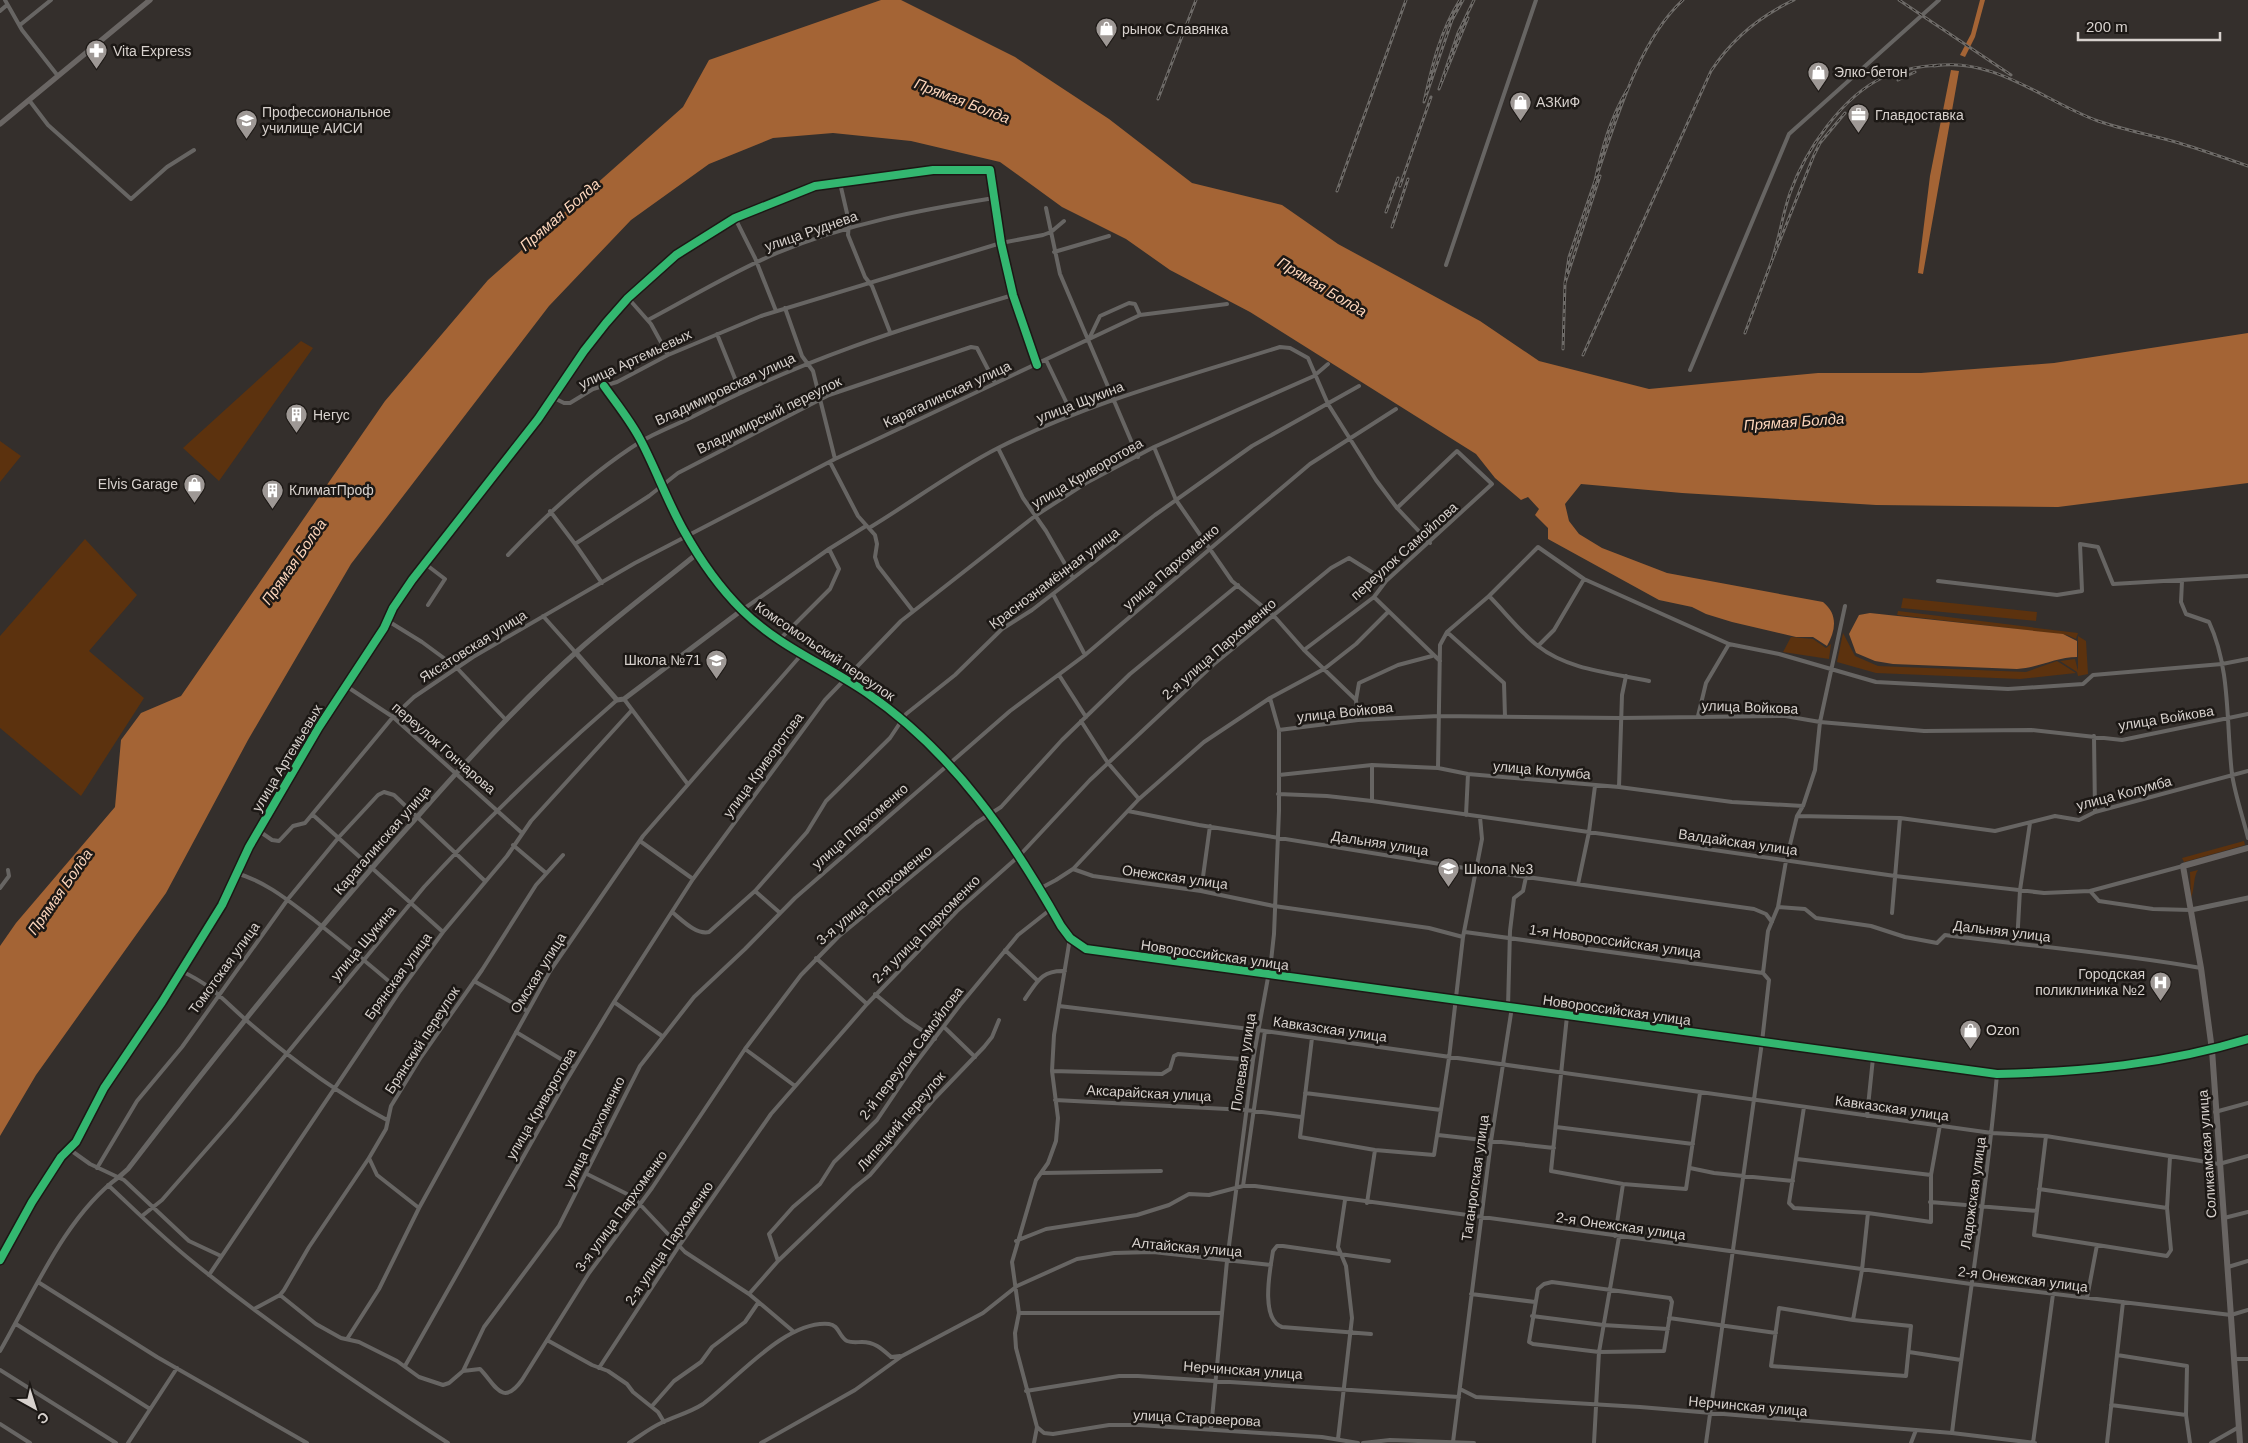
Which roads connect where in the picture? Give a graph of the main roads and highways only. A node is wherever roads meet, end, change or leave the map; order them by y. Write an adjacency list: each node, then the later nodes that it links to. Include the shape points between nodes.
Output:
1 (150, 0): 2 (main road)
2 (0, 124)
3 (2248, 848): 4 (main road, Соликамская улица, via 2183,866 2212,1050)
4 (2240, 1443)

